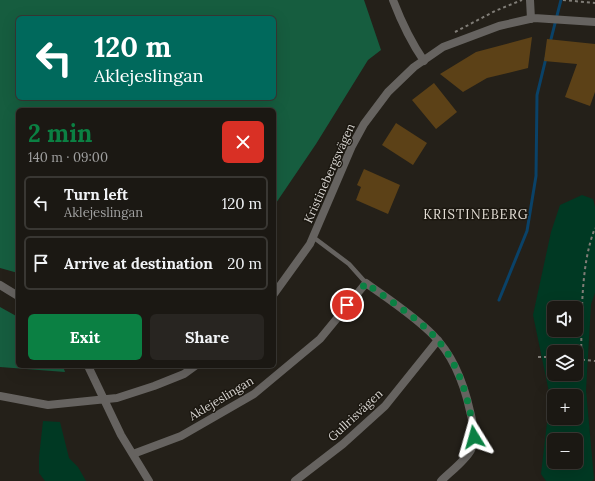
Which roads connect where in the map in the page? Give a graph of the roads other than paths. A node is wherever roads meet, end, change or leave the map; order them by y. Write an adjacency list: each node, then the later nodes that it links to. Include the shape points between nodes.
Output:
1 (393, 0): 5 (street, via 401,21)
2 (530, 0): 3 (street)
3 (531, 19): 4 (street, Kristinebergsvägen); 5 (street, Kristinebergsvägen, via 499,26 444,47)
4 (595, 22)
5 (424, 61): 6 (street, Kristinebergsvägen, via 388,92 364,124)
6 (313, 237): 7 (lane, via 349,264); 9 (street, Kristinebergsvägen)
7 (366, 283): 11 (street, via 423,325); 16 (street, Aklejeslingan, via 320,339 254,394 181,436)
8 (0, 285): 10 (street)
9 (276, 291)
10 (16, 295)
11 (438, 340): 18 (street, Gullrisvägen, via 385,406 343,444); 19 (street, via 462,382 473,422 474,437 470,450)
12 (89, 368): 15 (street)
13 (192, 368): 15 (street, via 154,386)
14 (0, 396): 15 (street, via 48,405)
15 (104, 400): 16 (street, via 121,435)
16 (134, 454): 17 (street)
17 (149, 481)
18 (295, 481)
19 (441, 481)

